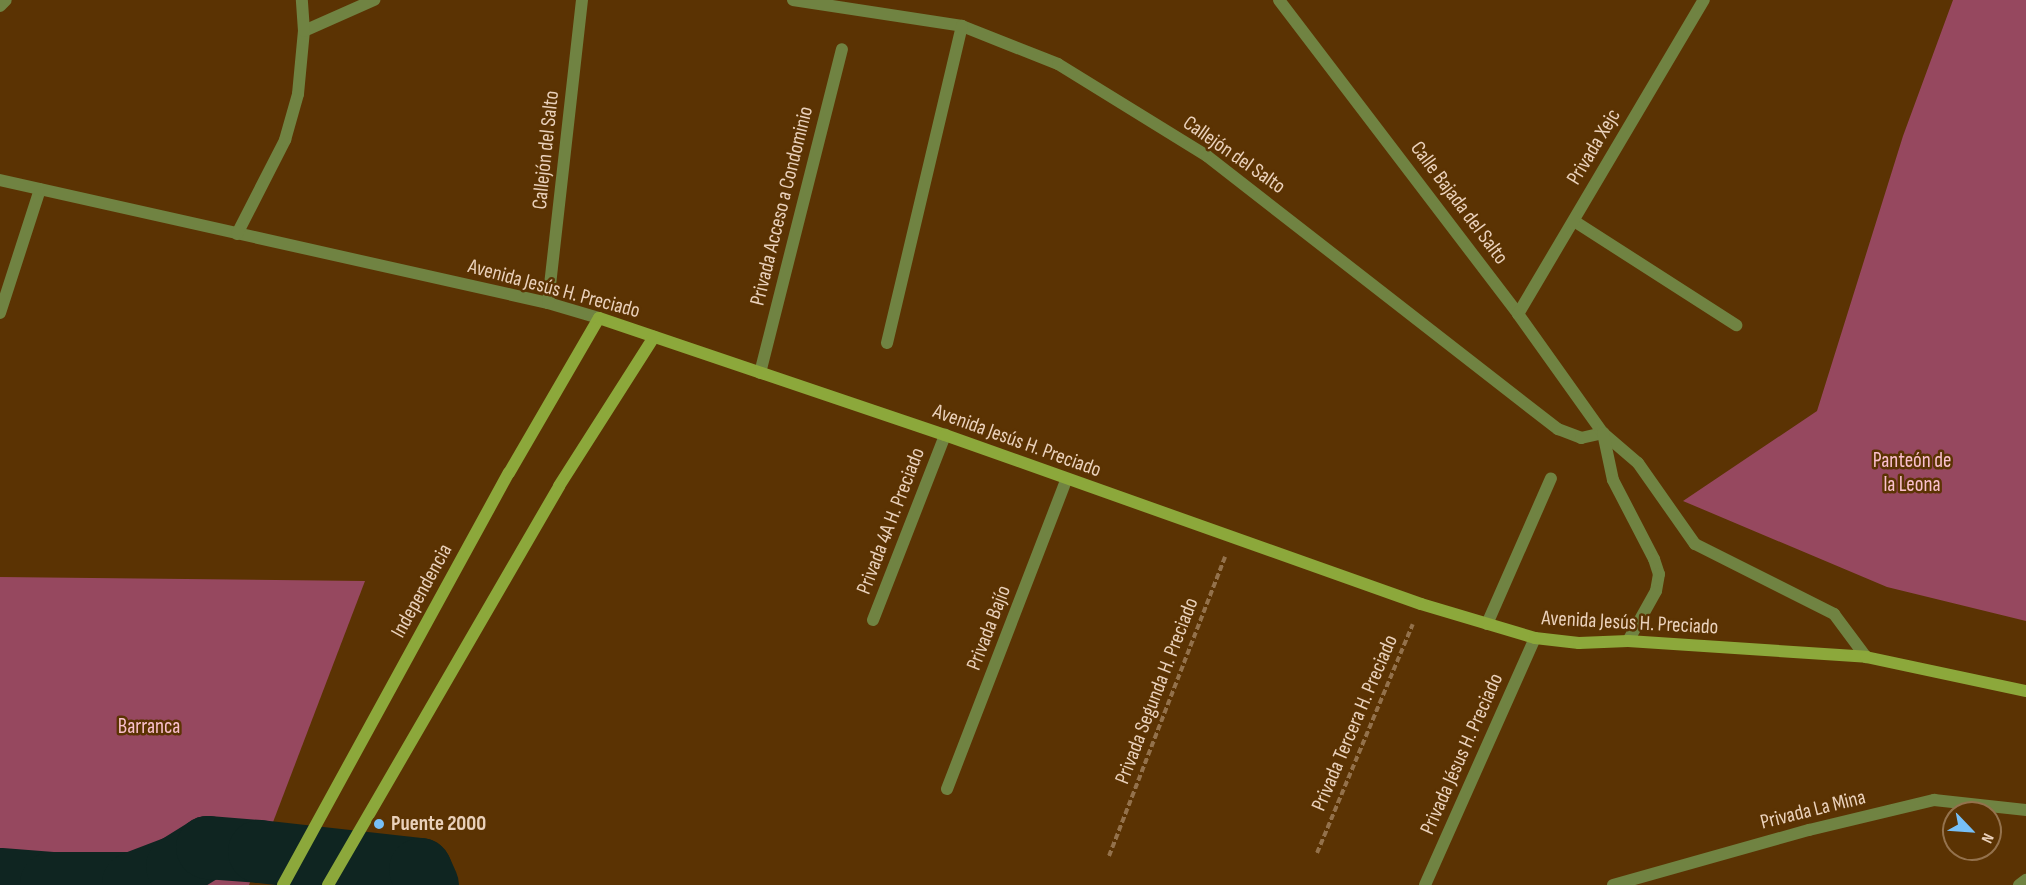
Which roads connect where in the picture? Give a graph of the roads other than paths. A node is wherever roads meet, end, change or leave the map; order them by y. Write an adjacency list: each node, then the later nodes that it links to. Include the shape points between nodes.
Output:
1 (6, 0): 8 (street)
2 (302, 0): 10 (street)
3 (374, 0): 10 (street)
4 (582, 0): 16 (street, Callejón del Salto)
5 (793, 0): 9 (street, Callejón del Salto)
6 (1279, 0): 18 (street, Calle Bajada del Salto)
7 (1704, 0): 14 (street, Privada Xejc)
8 (0, 6)
9 (962, 26): 22 (street); 24 (street, Callejón del Salto, via 1058,64 1207,156 1558,429 1581,438)
10 (304, 31): 15 (street, via 298,94 285,140)
11 (842, 49): 23 (street, Privada Acceso a Condominio)
12 (0, 180): 13 (street, Avenida Jesús H. Preciado)
13 (40, 189): 15 (street, Avenida Jesús H. Preciado); 17 (street)
14 (1574, 221): 18 (street, Privada Xejc); 20 (street)
15 (237, 234): 16 (street, Avenida Jesús H. Preciado)
16 (548, 303): 19 (street, Avenida Jesús H. Preciado)
17 (0, 313)
18 (1518, 314): 24 (street, Calle Bajada del Salto)
19 (599, 318): 21 (street, Avenida Jesús H. Preciado); 37 (street, Independencia, via 509,473)
20 (1736, 325)
21 (654, 337): 23 (street, Avenida Jesús H. Preciado); 38 (street, via 559,486)
22 (887, 343)
23 (760, 373): 25 (street, Avenida Jesús H. Preciado)
24 (1603, 433): 31 (street, Calle Bajada del Salto, via 1613,480 1659,574 1656,591); 32 (street, Calle Bajada del Salto, via 1638,463 1695,544 1834,614)
25 (945, 435): 27 (street, Avenida Jesús H. Preciado); 28 (street, Privada 4A H. Preciado)
26 (1551, 478): 29 (street)
27 (1066, 480): 29 (street, Avenida Jesús H. Preciado); 34 (street, Privada Bajío)
28 (873, 620)
29 (1487, 624): 30 (street, Avenida Jesús H. Preciado)
30 (1535, 638): 31 (street, Avenida Jesús H. Preciado, via 1579,643); 39 (street, Privada Jésus H. Preciado)
31 (1629, 641): 32 (street, Avenida Jesús H. Preciado)
32 (1866, 657): 33 (street, Avenida Jesús H. Preciado)
33 (2026, 691)
34 (947, 789)
35 (2026, 810): 40 (street, Privada La Mina, via 1934,800)
36 (2026, 880): 41 (street)
37 (283, 885)
38 (328, 885)
39 (1425, 885)
40 (1613, 885)
41 (2019, 885)

